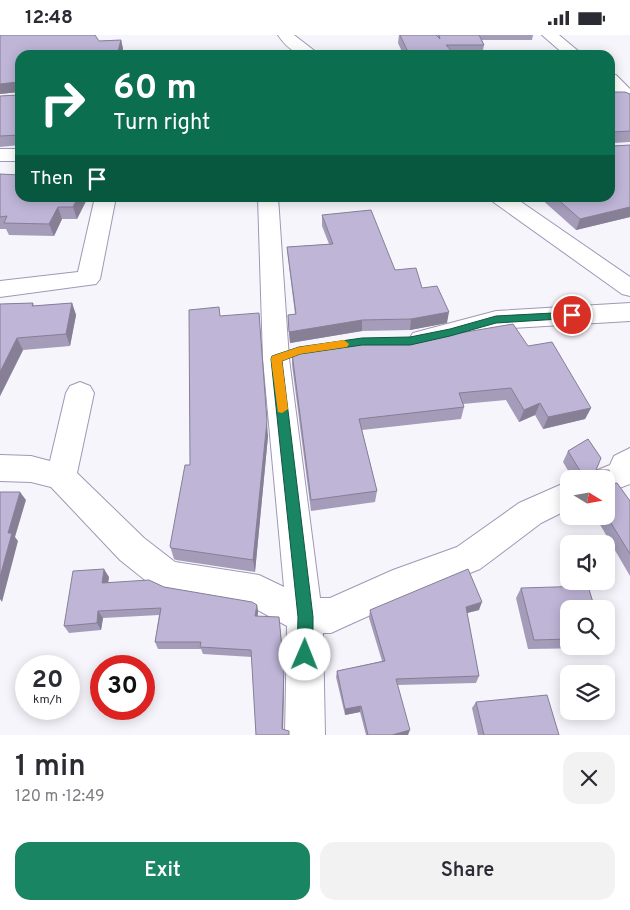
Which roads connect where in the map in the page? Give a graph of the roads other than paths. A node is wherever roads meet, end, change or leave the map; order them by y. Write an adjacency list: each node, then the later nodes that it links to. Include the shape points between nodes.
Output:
1 (285, 35): 3 (street)
2 (549, 35): 4 (street)
3 (303, 50)
4 (568, 50)
5 (615, 84): 6 (street)
6 (630, 99)
7 (0, 155): 8 (street)
8 (15, 155)
9 (105, 202): 13 (street, via 88,279)
10 (269, 202): 20 (street, via 287,355)
11 (505, 202): 12 (street)
12 (630, 288)
13 (0, 289)
14 (630, 312): 15 (street, via 496,320 450,333)
15 (401, 341)
16 (80, 393): 18 (street)
17 (0, 468): 18 (street, via 31,469)
18 (61, 477): 20 (street, via 132,549 167,577 259,592)
19 (560, 498): 20 (street, via 530,513 468,558 331,615)
20 (306, 617): 21 (street)
21 (304, 735)

